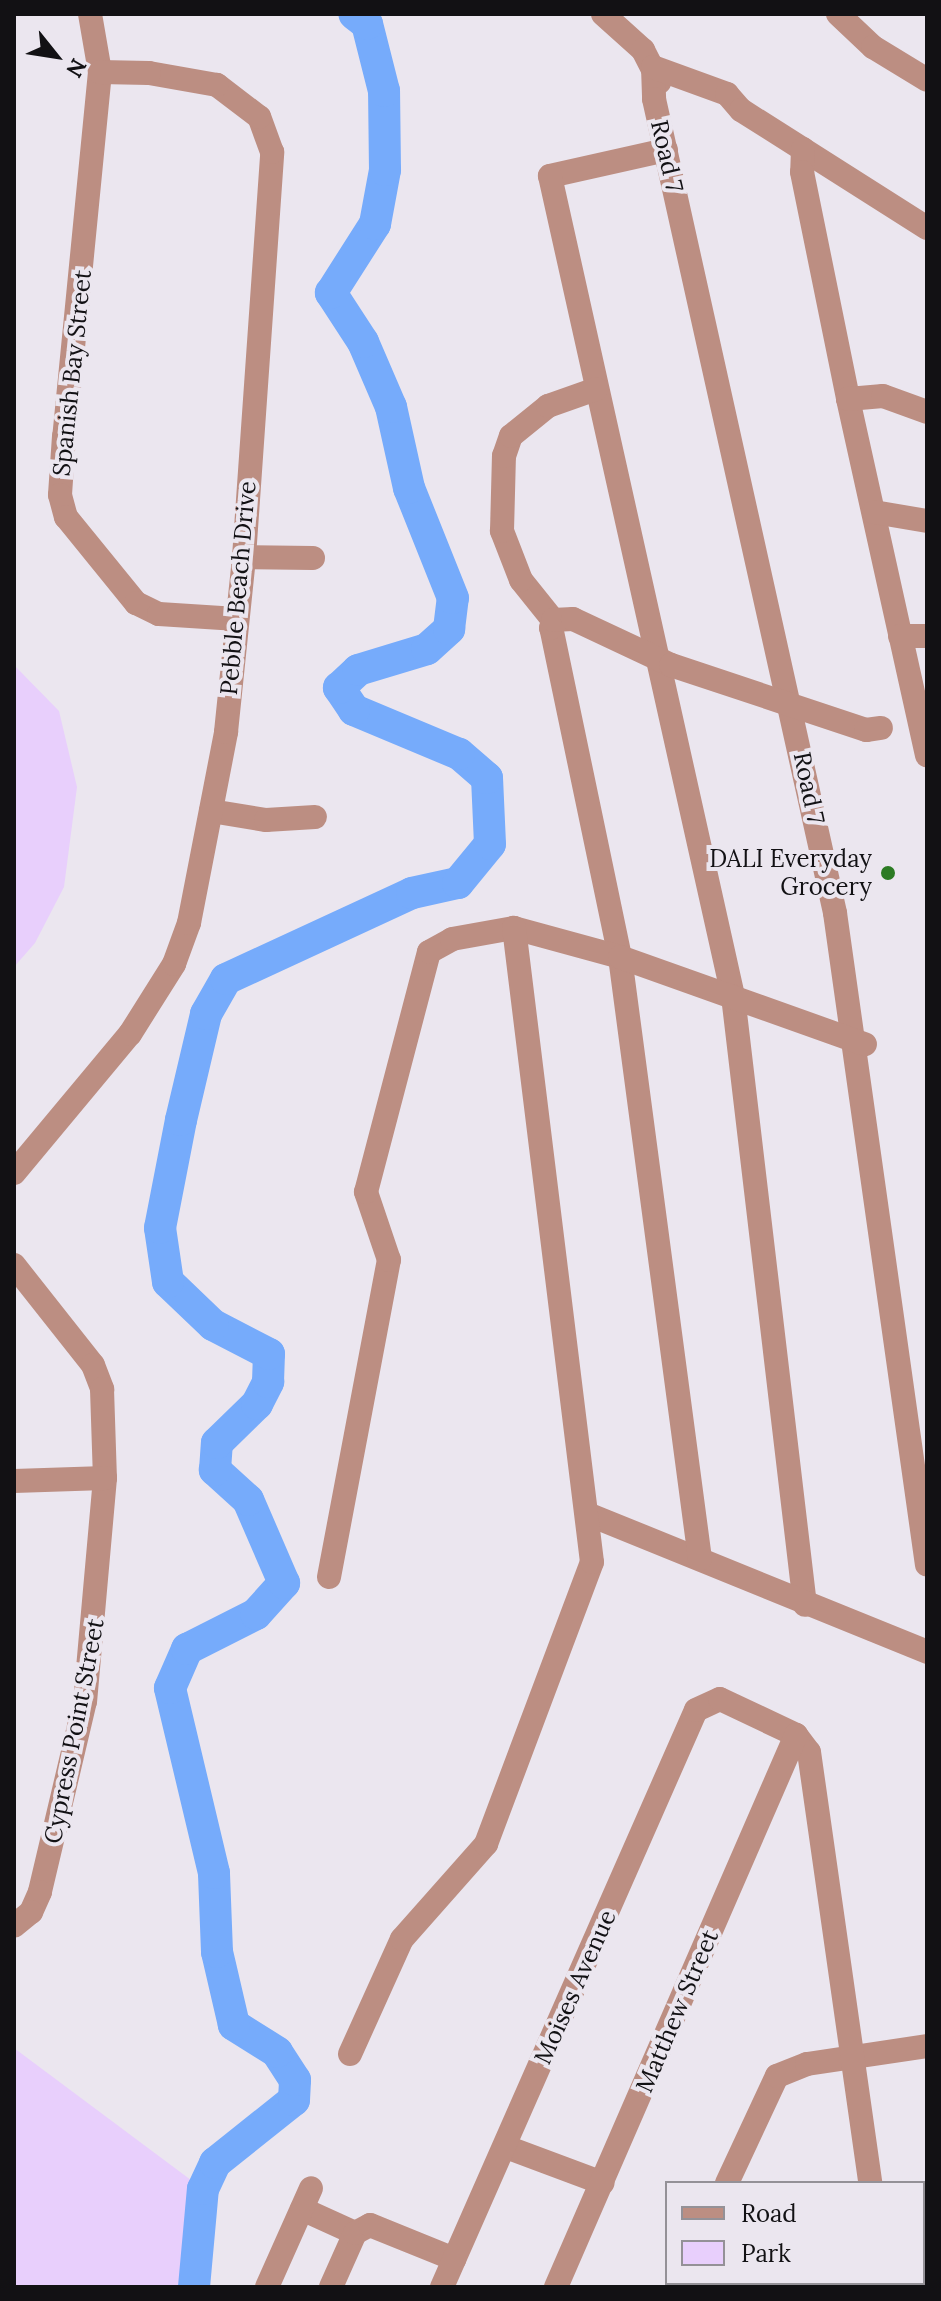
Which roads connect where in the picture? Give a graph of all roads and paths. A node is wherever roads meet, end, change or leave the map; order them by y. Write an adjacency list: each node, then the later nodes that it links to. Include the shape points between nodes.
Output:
1 (90, 14): 5 (street, Spanish Bay Street)
2 (603, 14): 4 (street, Road 7, via 637,43)
3 (838, 14): 6 (street, via 873,47)
4 (653, 67): 7 (street, via 727,94 741,110); 8 (street, Road 7); 22 (street, Road 7, via 666,94)
5 (100, 72): 15 (street, Pebble Beach Drive, via 149,73 217,85 269,114 272,152); 17 (street, Spanish Bay Street, via 60,495 66,517 136,603 159,614)
6 (927, 80)
7 (803, 149): 9 (street); 11 (street, via 802,172)
8 (666, 150): 10 (street, via 550,176); 22 (street, Road 7)
9 (927, 228)
10 (596, 389): 18 (street, via 548,406 511,436 504,456 502,531 521,580); 21 (street)
11 (848, 399): 12 (street, via 883,396); 13 (street)
12 (927, 412)
13 (874, 512): 14 (street); 19 (street)
14 (927, 521)
15 (244, 557): 16 (street); 17 (street, Pebble Beach Drive)
16 (313, 558)
17 (237, 619): 24 (street, Pebble Beach Drive)
18 (553, 620): 21 (street, via 573,619); 27 (street, via 551,640)
19 (900, 636): 20 (street); 23 (street)
20 (927, 636)
21 (658, 656): 22 (street); 28 (street)
22 (794, 698): 23 (street, via 866,730 881,728); 29 (street, Road 7)
23 (926, 747)
24 (211, 811): 25 (street, via 266,820); 30 (street, Pebble Beach Drive, via 189,923 155,1002)
25 (315, 817)
26 (514, 928): 27 (street); 36 (street); 39 (street, via 452,939 429,952 366,1192 389,1260)
27 (620, 957): 28 (street); 37 (street)
28 (733, 996): 29 (street); 40 (street)
29 (861, 1042): 32 (street, Road 7)
30 (14, 1173)
31 (14, 1265): 33 (street, Cypress Point Street, via 93,1365 102,1389)
32 (903, 1343): 35 (street, Road 7); 38 (street, Road 7)
33 (105, 1478): 34 (street); 43 (street, Cypress Point Street, via 85,1701 40,1892 31,1912)
34 (14, 1481)
35 (927, 1488)
36 (590, 1515): 37 (street); 45 (street, via 592,1562 486,1844 402,1939)
37 (700, 1559): 40 (street)
38 (927, 1565)
39 (329, 1577)
40 (805, 1605): 41 (street)
41 (927, 1652)
42 (796, 1735): 46 (street, via 809,1752); 47 (street, Moises Avenue, via 720,1699 696,1710); 50 (street, Matthew Street)
43 (14, 1926)
44 (927, 2046): 46 (street)
45 (350, 2054)
46 (856, 2057): 48 (street, via 777,2076); 49 (street)
47 (506, 2147): 50 (street); 52 (street, Moises Avenue)
48 (728, 2181)
49 (870, 2181)
50 (603, 2183): 56 (street, Matthew Street)
51 (355, 2233): 52 (street, via 370,2225); 53 (street, via 306,2198); 54 (street)
52 (454, 2259): 55 (street, Moises Avenue)
53 (267, 2287)
54 (331, 2287)
55 (442, 2287)
56 (556, 2287)

